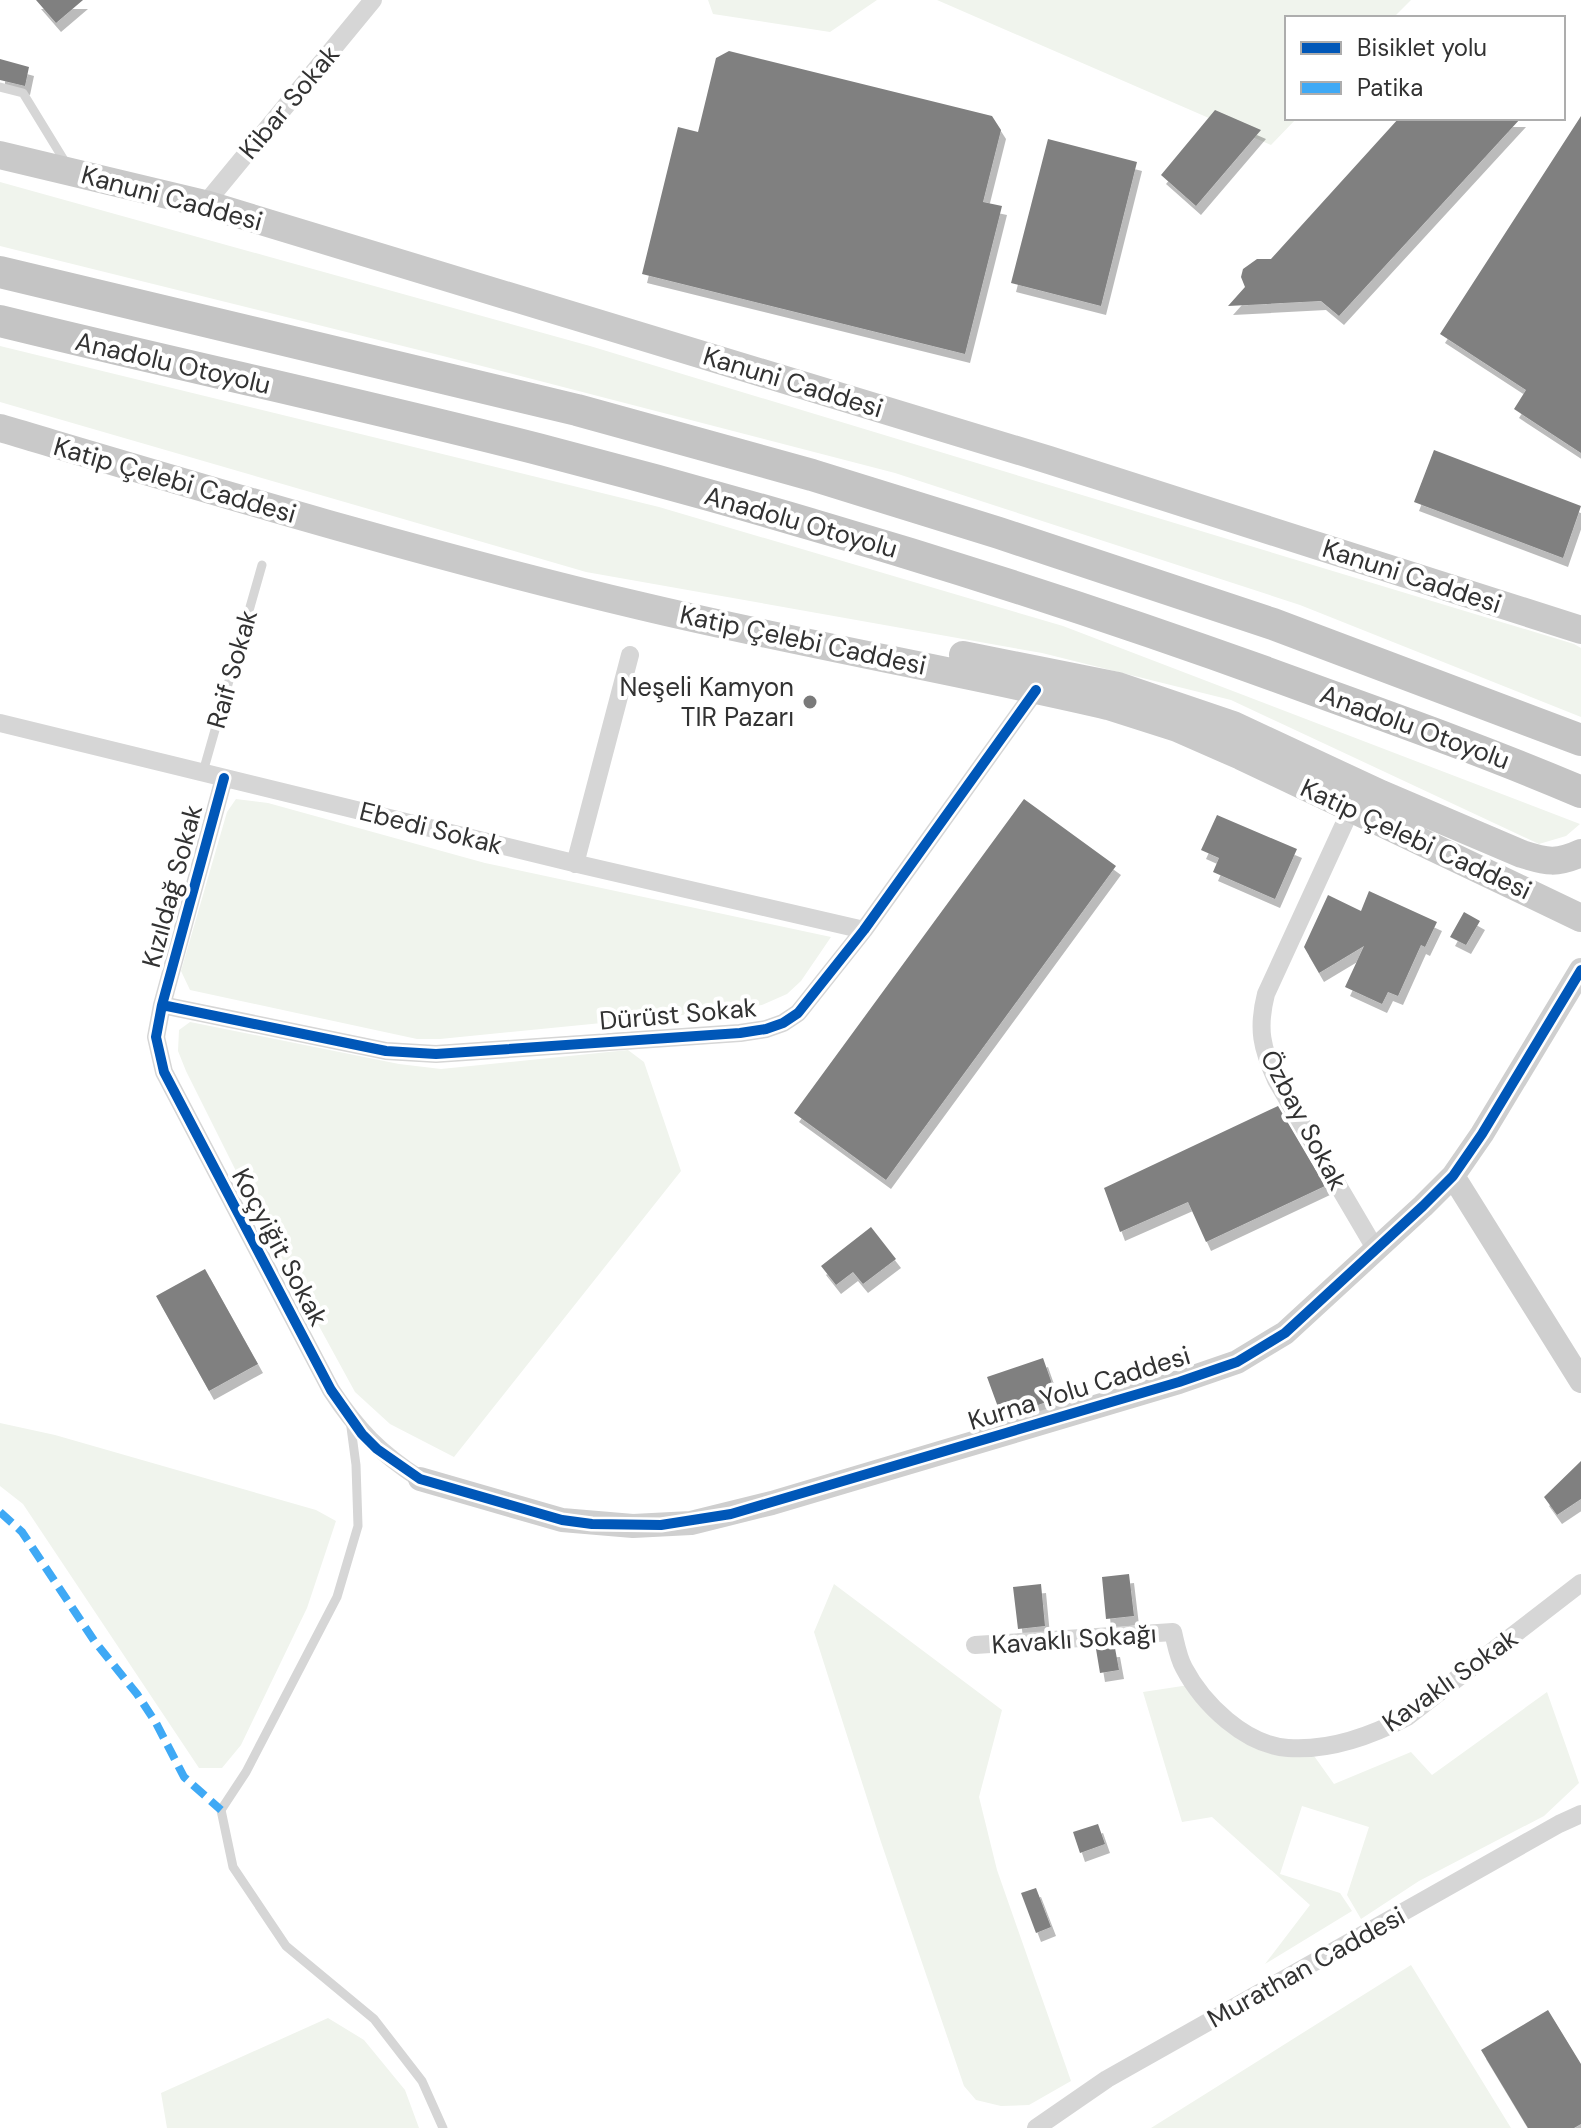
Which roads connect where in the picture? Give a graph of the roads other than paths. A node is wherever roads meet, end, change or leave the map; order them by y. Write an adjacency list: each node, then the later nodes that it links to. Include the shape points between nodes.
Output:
1 (373, 0): 5 (street, Kibar Sokak)
2 (0, 87): 4 (lane, via 23,93)
3 (0, 155): 4 (main road, Kanuni Caddesi)
4 (71, 171): 5 (main road, Kanuni Caddesi)
5 (205, 204): 11 (main road, Kanuni Caddesi, via 1049,460)
6 (0, 272): 15 (highway, Anadolu Otoyolu, via 577,410 812,475 1273,624)
7 (0, 321): 18 (highway, Anadolu Otoyolu, via 547,451 791,518 1230,659)
8 (0, 428): 10 (main road, Katip Çelebi Caddesi, via 326,524)
9 (262, 565): 16 (lane, Raif Sokak)
10 (642, 606): 13 (main road, Katip Çelebi Caddesi); 20 (main road, via 972,656 1118,686 1233,725 1522,854 1562,861)
11 (1581, 630)
12 (630, 655): 21 (street)
13 (1036, 690): 19 (main road, Katip Çelebi Caddesi, via 1177,728); 23 (street, Dürüst Sokak)
14 (0, 723): 16 (street, Ebedi Sokak)
15 (1581, 740)
16 (203, 772): 17 (street, Ebedi Sokak)
17 (224, 778): 21 (street, Ebedi Sokak); 25 (street, Kızıldağ Sokak)
18 (1581, 792)
19 (1351, 809): 22 (main road, Katip Çelebi Caddesi); 27 (street, Özbay Sokak, via 1266,994 1260,1026 1276,1080)
20 (1581, 853)
21 (575, 864): 23 (street, Ebedi Sokak)
22 (1581, 918)
23 (864, 930): 25 (street, Dürüst Sokak, via 798,1013 783,1023 740,1033 418,1054)
24 (1581, 970): 26 (street, Kurna Yolu Caddesi)
25 (162, 1005): 29 (street, Koçyiğit Sokak, via 156,1037 164,1072)
26 (1453, 1176): 27 (street, Kurna Yolu Caddesi); 28 (street)
27 (1376, 1250): 30 (street, Kurna Yolu Caddesi, via 1285,1333 1237,1362 731,1514 691,1523 592,1524)
28 (1581, 1381)
29 (349, 1418): 30 (street, Koçyiğit Sokak, via 377,1449); 35 (lane, via 358,1526 337,1597 221,1810 233,1867 286,1946 374,2019 422,2081)
30 (420, 1479)
31 (1581, 1583): 32 (street, Kavaklı Sokak, via 1407,1717 1359,1738 1313,1747 1268,1744 1224,1718 1182,1665)
32 (1173, 1632): 33 (street, Kavaklı Sokağı)
33 (975, 1645)
34 (1581, 1814): 36 (street, Murathan Caddesi, via 1107,2079)
35 (443, 2128)
36 (1036, 2128)

